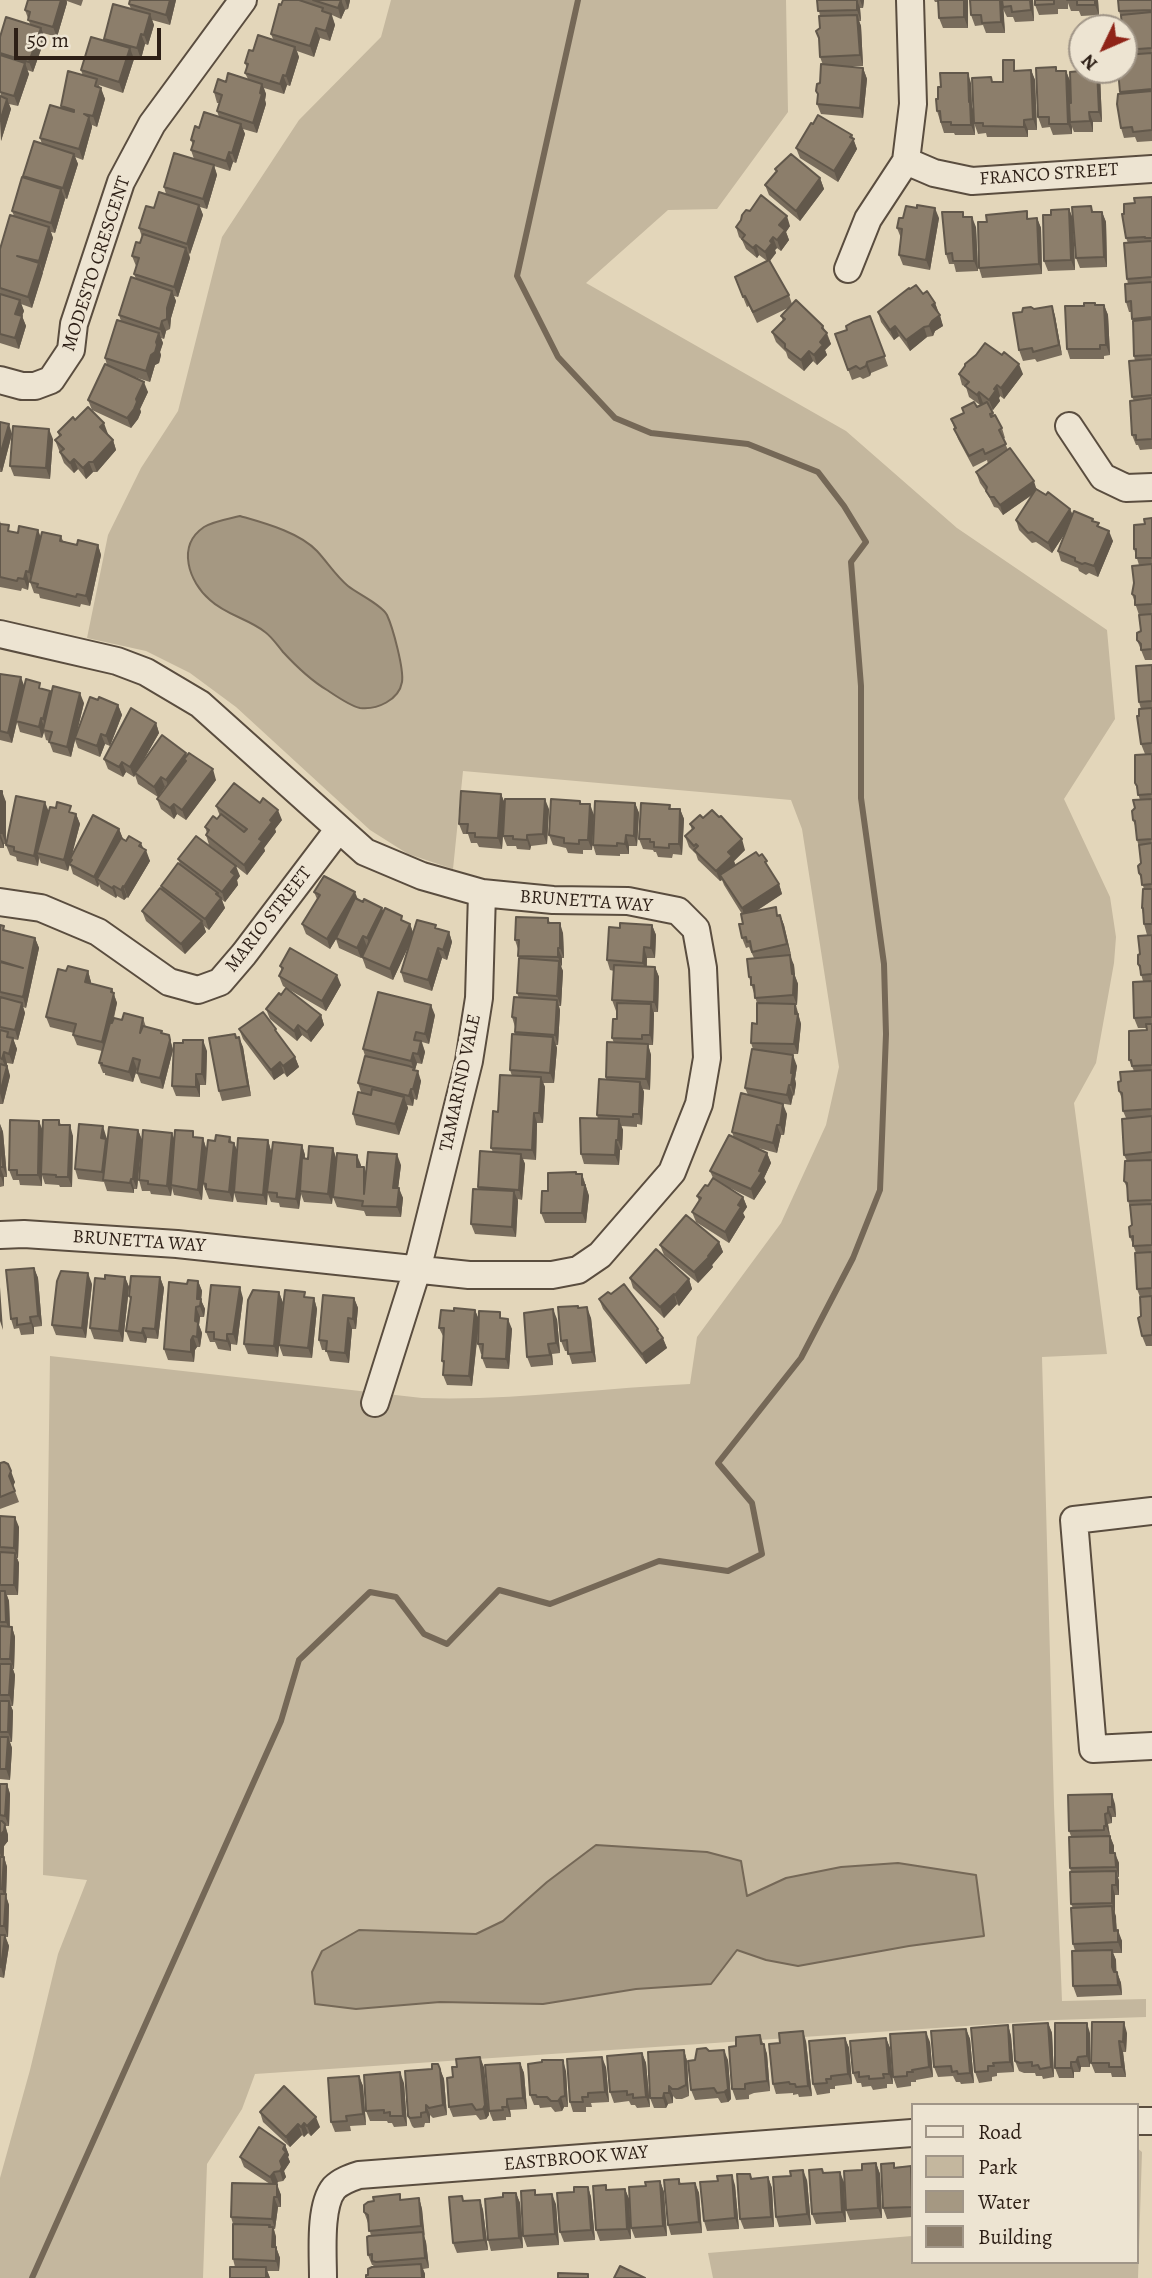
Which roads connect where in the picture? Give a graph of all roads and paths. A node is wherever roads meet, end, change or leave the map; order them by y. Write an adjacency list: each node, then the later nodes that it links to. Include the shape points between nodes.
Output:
1 (243, 0): 6 (street, MODESTO CRESCENT, via 152,124 121,182 64,360 51,380 35,386)
2 (910, 0): 3 (street, via 913,104)
3 (906, 162): 4 (street, FRANCO STREET, via 972,181); 5 (street, via 868,219)
4 (1152, 169)
5 (848, 269)
6 (0, 380)
7 (1069, 426): 8 (street, via 1104,477 1126,488)
8 (1152, 487)
9 (0, 634): 10 (street, BRUNETTA WAY, via 146,672 200,704)
10 (338, 830): 11 (street, BRUNETTA WAY, via 365,852 422,876); 12 (street, MARIO STREET, via 220,982 198,990 169,982 98,932 41,908)
11 (482, 893): 14 (street, TAMARIND VALE, via 479,998 469,1061); 14 (street, BRUNETTA WAY, via 628,901 678,911 696,929 703,968 704,1081 672,1172 600,1255 578,1270 552,1275)
12 (0, 902)
13 (0, 1235): 14 (street, BRUNETTA WAY, via 177,1244)
14 (418, 1270): 15 (street, TAMARIND VALE)
15 (375, 1403)
16 (1152, 1511): 17 (street, via 1074,1520 1093,1749)
17 (1152, 1746)
18 (911, 2133): 19 (street, EASTBROOK WAY, via 359,2175 338,2184 330,2195 325,2210)
19 (323, 2278)

